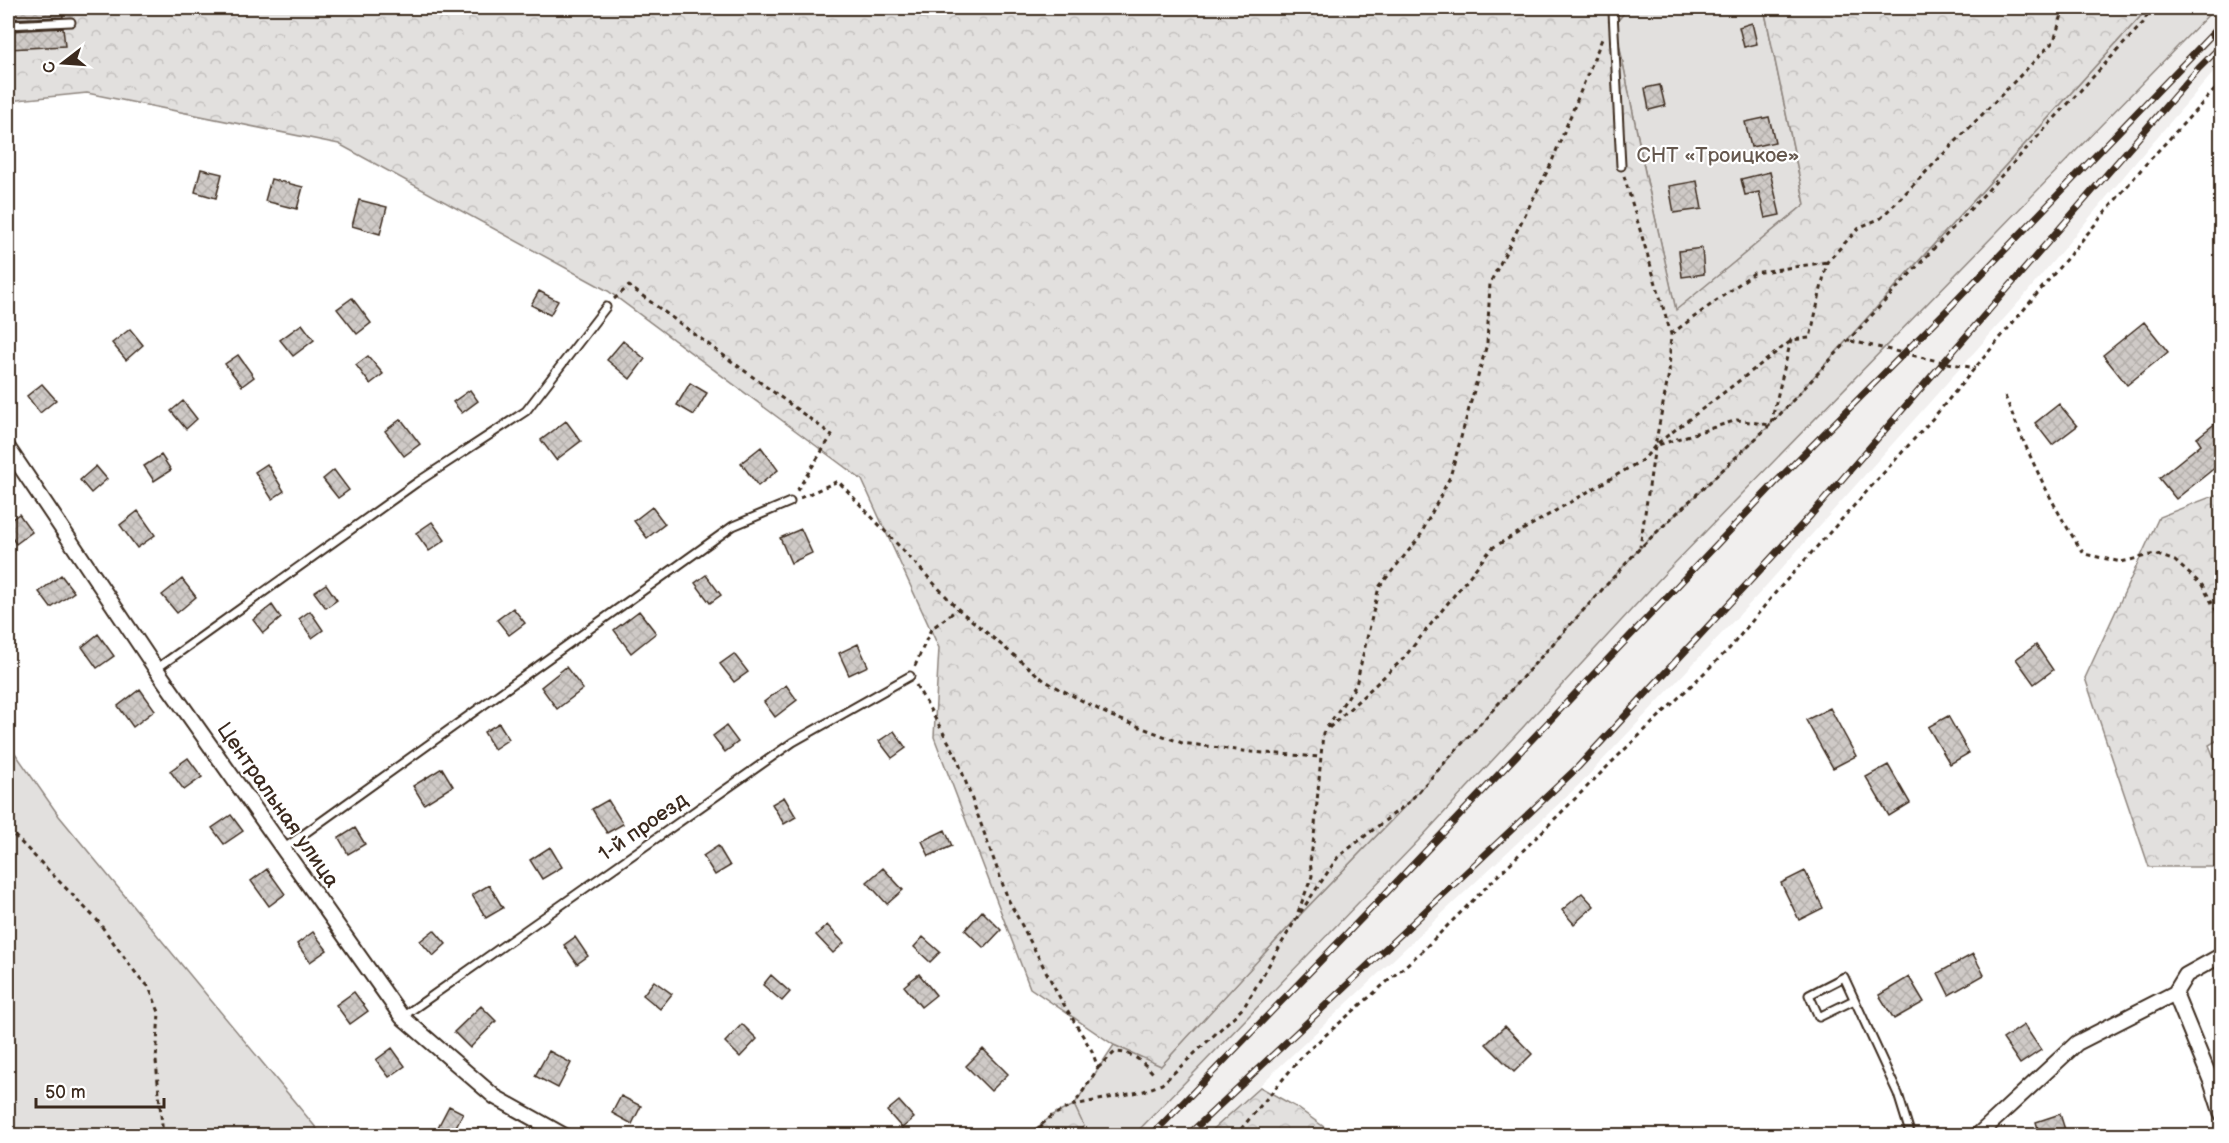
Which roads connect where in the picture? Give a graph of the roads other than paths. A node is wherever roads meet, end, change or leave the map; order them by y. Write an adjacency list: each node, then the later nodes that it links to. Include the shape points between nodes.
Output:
1 (1614, 10): 4 (lane)
2 (71, 22): 3 (lane)
3 (8, 25)
4 (1621, 166)
5 (606, 307): 8 (lane, via 526,411 416,483)
6 (8, 448): 8 (street, Центральная улица)
7 (790, 502): 10 (lane, via 733,526)
8 (156, 669): 10 (street, Центральная улица)
9 (910, 676): 14 (lane, 1-й проезд, via 793,742)
10 (283, 849): 14 (street, Центральная улица)
11 (2222, 955): 12 (street, via 2186,975)
12 (2175, 993): 15 (street); 18 (street, via 2077,1043)
13 (1854, 1000): 13 (lane, via 1844,977 1809,995 1819,1017); 17 (lane, via 1898,1094)
14 (402, 1017): 16 (street, Центральная улица, via 495,1097)
15 (2222, 1115)
16 (565, 1136)
17 (1911, 1136)
18 (1977, 1136)

